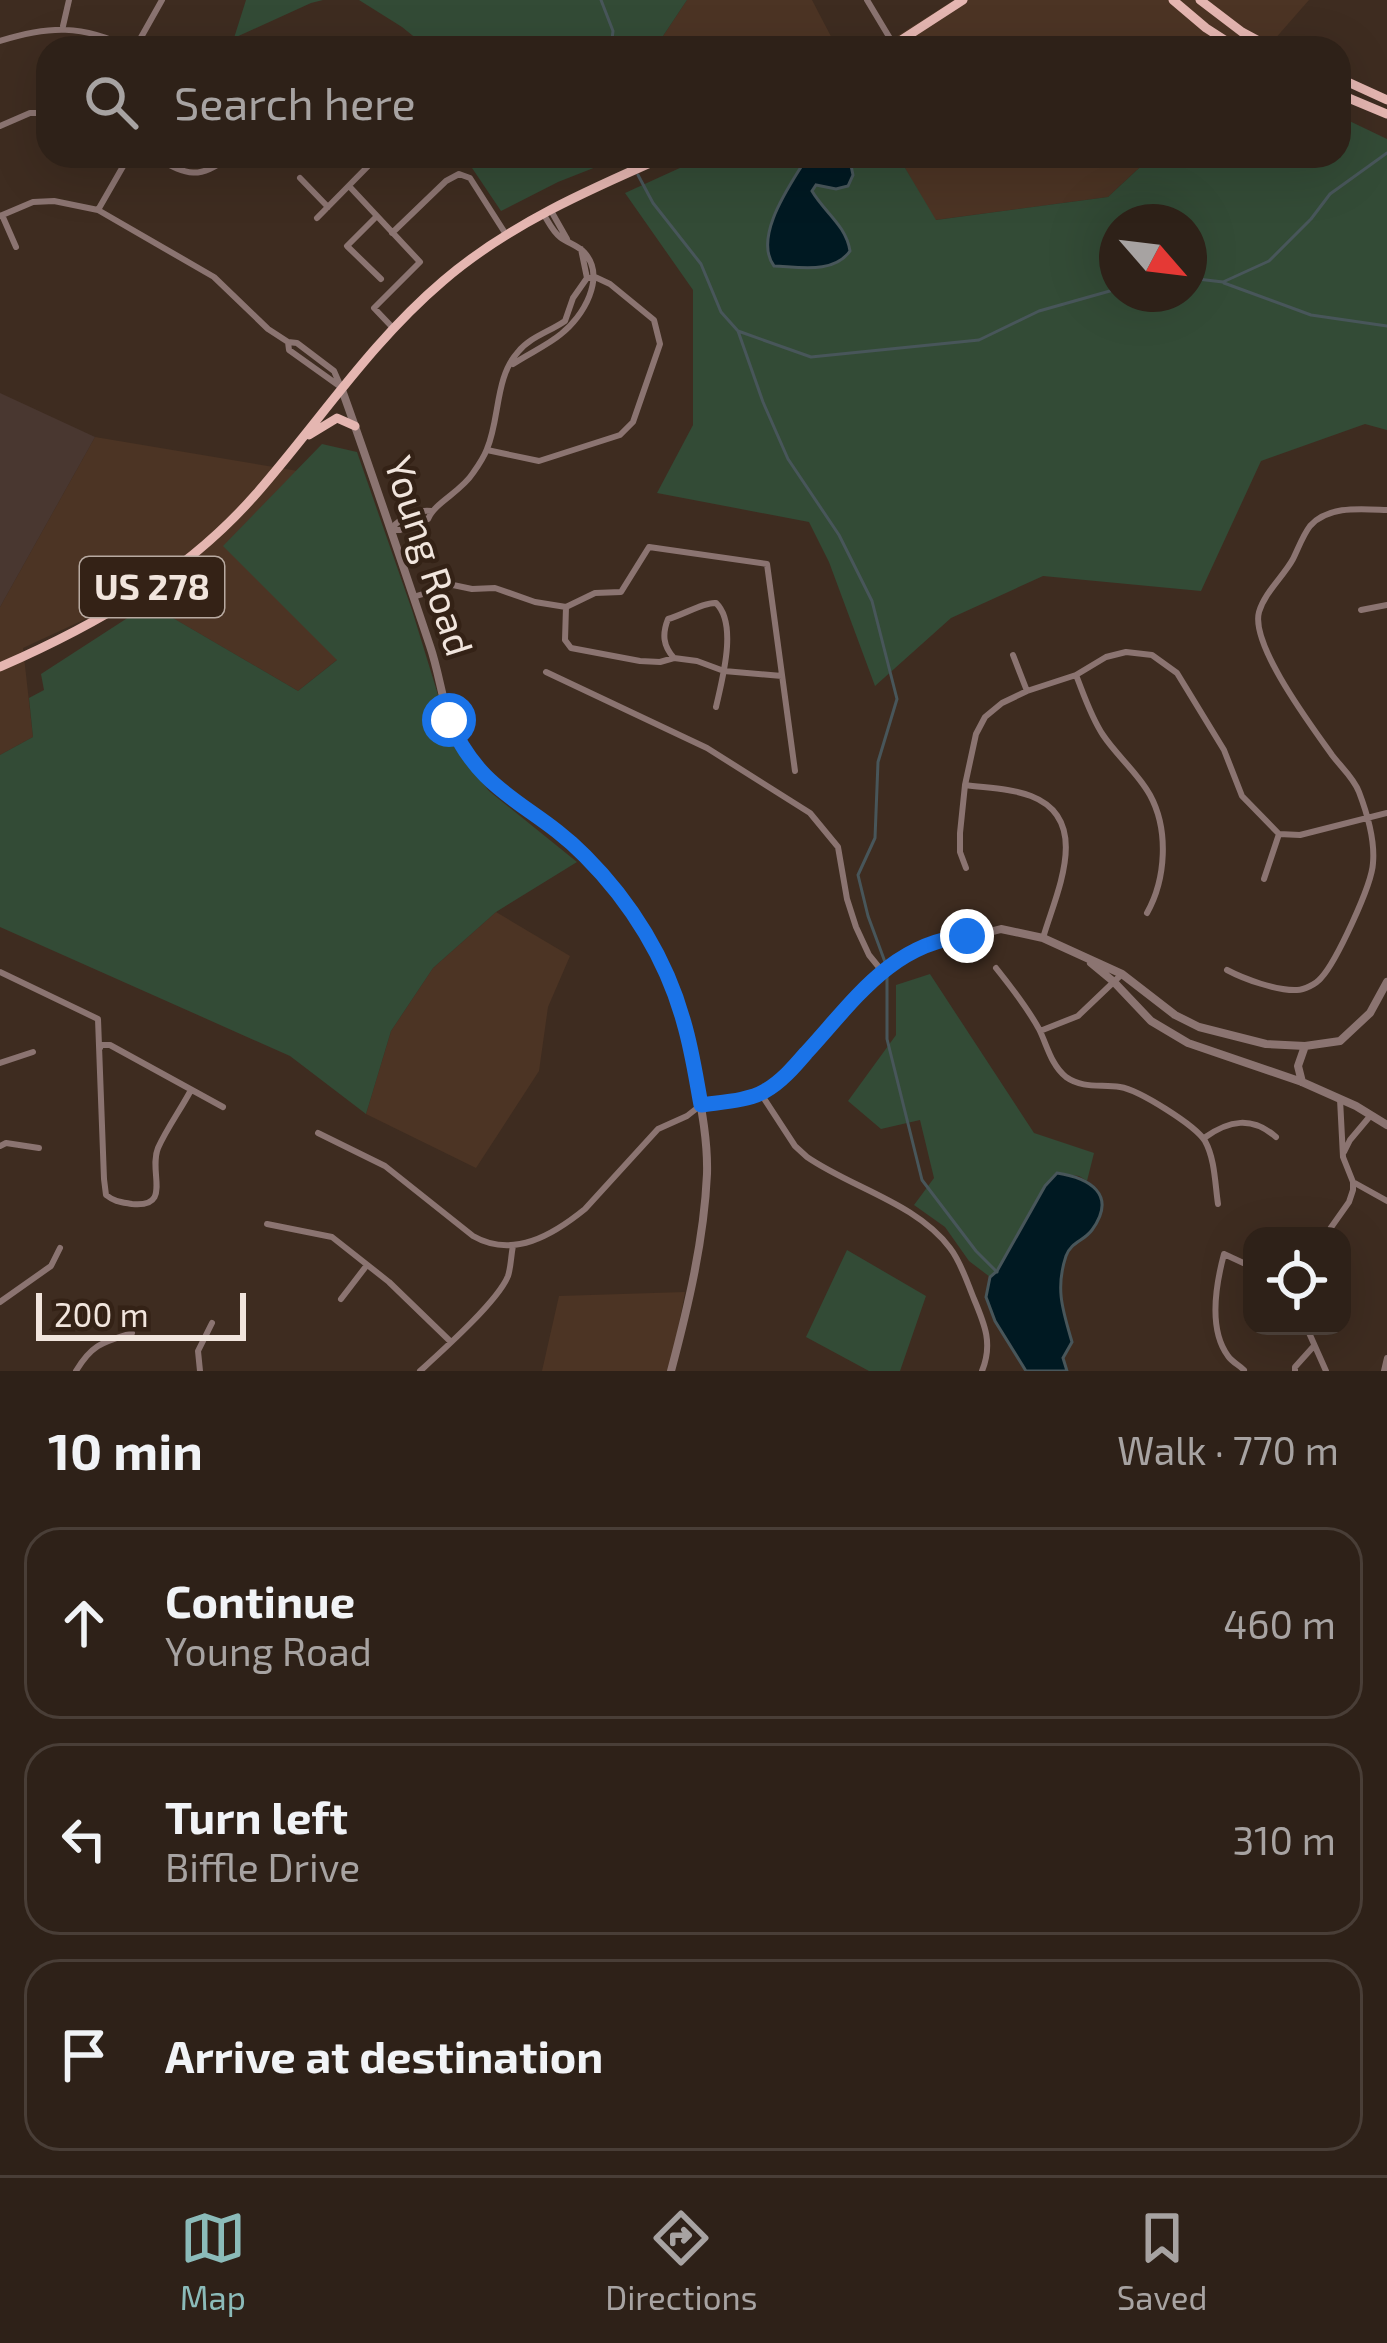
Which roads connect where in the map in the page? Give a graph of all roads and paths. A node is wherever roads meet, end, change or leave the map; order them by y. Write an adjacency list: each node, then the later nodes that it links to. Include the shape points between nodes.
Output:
1 (69, 0): 7 (street)
2 (162, 0): 9 (street)
3 (867, 0): 10 (street)
4 (963, 0): 11 (main road)
5 (1173, 0): 12 (main road)
6 (1200, 0): 13 (main road)
7 (63, 27): 8 (street); 14 (street)
8 (95, 36)
9 (140, 36)
10 (887, 36)
11 (907, 36)
12 (1218, 36)
13 (1251, 36)
14 (0, 40)
15 (1351, 84): 17 (main road)
16 (1351, 99): 19 (main road)
17 (1387, 100)
18 (36, 113): 20 (street)
19 (1385, 113)
20 (0, 126)
21 (122, 168): 29 (street)
22 (174, 168): 23 (street)
23 (214, 168)
24 (366, 168): 27 (street)
25 (638, 168): 30 (main road, US 278)
26 (300, 178): 28 (street)
27 (349, 186): 28 (street); 32 (street)
28 (328, 207): 33 (street)
29 (98, 210): 31 (street, via 33,202); 40 (street, via 214,277 289,350)
30 (547, 211): 35 (main road, US 278); 37 (street, via 556,235 589,259)
31 (1, 215): 36 (street)
32 (377, 216): 34 (street); 38 (street, via 347,246)
33 (317, 218)
34 (392, 233): 35 (street, via 458,174 470,178); 39 (street, via 420,262 374,308)
35 (506, 236): 39 (main road, US 278)
36 (16, 248)
37 (591, 278): 43 (street, via 572,325 504,375); 43 (street, via 654,320 660,344 633,422 620,435 539,460)
38 (381, 279)
39 (393, 328): 40 (main road, US 278)
40 (341, 387): 41 (street, Young Road); 42 (main road, US 278)
41 (355, 426): 42 (main road, via 337,418); 46 (street, Young Road)
42 (304, 435): 54 (main road, US 278, via 237,514 151,588)
43 (487, 450): 45 (street, via 467,482)
44 (1387, 510): 64 (street, via 1326,513 1310,526 1258,614 1275,668 1358,787)
45 (431, 511): 46 (street); 47 (street)
46 (391, 530): 48 (street, Young Road)
47 (433, 530)
48 (413, 597): 50 (street, via 453,585 495,588); 85 (street, Young Road, via 449,720 469,759 497,790 585,855 644,928 685,1024)
49 (1387, 605): 51 (street)
50 (566, 608): 53 (street, via 571,648 640,661); 58 (street, via 595,593 621,592 649,547 767,564)
51 (1361, 610)
52 (1013, 655): 59 (street)
53 (674, 658): 55 (street); 55 (street, via 664,639 668,619 716,603 727,641)
54 (0, 668)
55 (724, 671): 58 (street); 60 (street)
56 (546, 672): 72 (street, via 707,748 810,814 838,847 856,927)
57 (1076, 675): 59 (street); 65 (street, via 1126,652 1170,666 1224,750 1242,796); 68 (street, via 1103,737 1150,795 1160,823 1161,868)
58 (782, 676): 61 (street)
59 (1027, 691): 62 (street, via 985,718)
60 (716, 707)
61 (795, 771)
62 (965, 785): 66 (street); 69 (street, via 1036,798 1063,825 1067,854)
63 (1387, 813): 64 (street)
64 (1366, 818): 65 (street); 71 (street, via 1373,867 1318,981 1299,991)
65 (1279, 834): 67 (street)
66 (966, 868)
67 (1264, 879)
68 (1147, 914)
69 (1043, 938): 72 (street, via 1001,928 946,939); 74 (street)
70 (996, 968): 76 (street)
71 (1228, 970)
72 (882, 971): 83 (street)
73 (0, 972): 79 (street, via 98,1019)
74 (1118, 978): 76 (street, via 1078,1016); 77 (street, via 1198,1027); 81 (street, via 1151,1021 1188,1043)
75 (1386, 985): 77 (street, via 1364,1022 1340,1042)
76 (1040, 1031): 91 (street, via 1063,1075 1140,1093)
77 (1305, 1046): 81 (street)
78 (33, 1052): 80 (street)
79 (99, 1052): 82 (street, via 110,1045); 82 (street, via 104,1179 115,1202 153,1201 157,1151)
80 (0, 1063)
81 (1302, 1082): 84 (street)
82 (191, 1090): 86 (street)
83 (761, 1094): 85 (street); 117 (street, via 807,1157 912,1215 951,1249 987,1329)
84 (1340, 1099): 87 (street); 94 (street)
85 (701, 1105): 100 (street, via 658,1129 571,1220); 116 (street, Young Road, via 705,1195)
86 (223, 1107)
87 (1371, 1115): 88 (street); 94 (street)
88 (1387, 1125)
89 (318, 1133): 100 (street, via 386,1166 473,1236)
90 (1276, 1137): 91 (street, via 1238,1121)
91 (1204, 1138): 97 (street)
92 (0, 1146): 93 (street)
93 (39, 1148)
94 (1342, 1155): 95 (street)
95 (1353, 1182): 96 (street); 99 (street)
96 (1387, 1201)
97 (1218, 1204)
98 (267, 1224): 103 (street, via 332,1237)
99 (1332, 1227)
100 (513, 1246): 109 (street, via 508,1277)
101 (60, 1248): 105 (street, via 51,1266)
102 (1243, 1263): 112 (street, via 1224,1254 1216,1284 1220,1332 1228,1356)
103 (368, 1265): 104 (street); 109 (street)
104 (341, 1299)
105 (0, 1302)
106 (212, 1323): 114 (street, via 198,1351)
107 (132, 1333): 113 (street, via 100,1343)
108 (1309, 1335): 110 (street)
109 (452, 1342): 115 (street)
110 (1313, 1347): 118 (street); 119 (street)
111 (1387, 1358): 120 (street)
112 (1244, 1370)
113 (76, 1371)
114 (200, 1371)
115 (420, 1371)
116 (671, 1371)
117 (982, 1371)
118 (1295, 1371)
119 (1326, 1371)
120 (1384, 1371)

